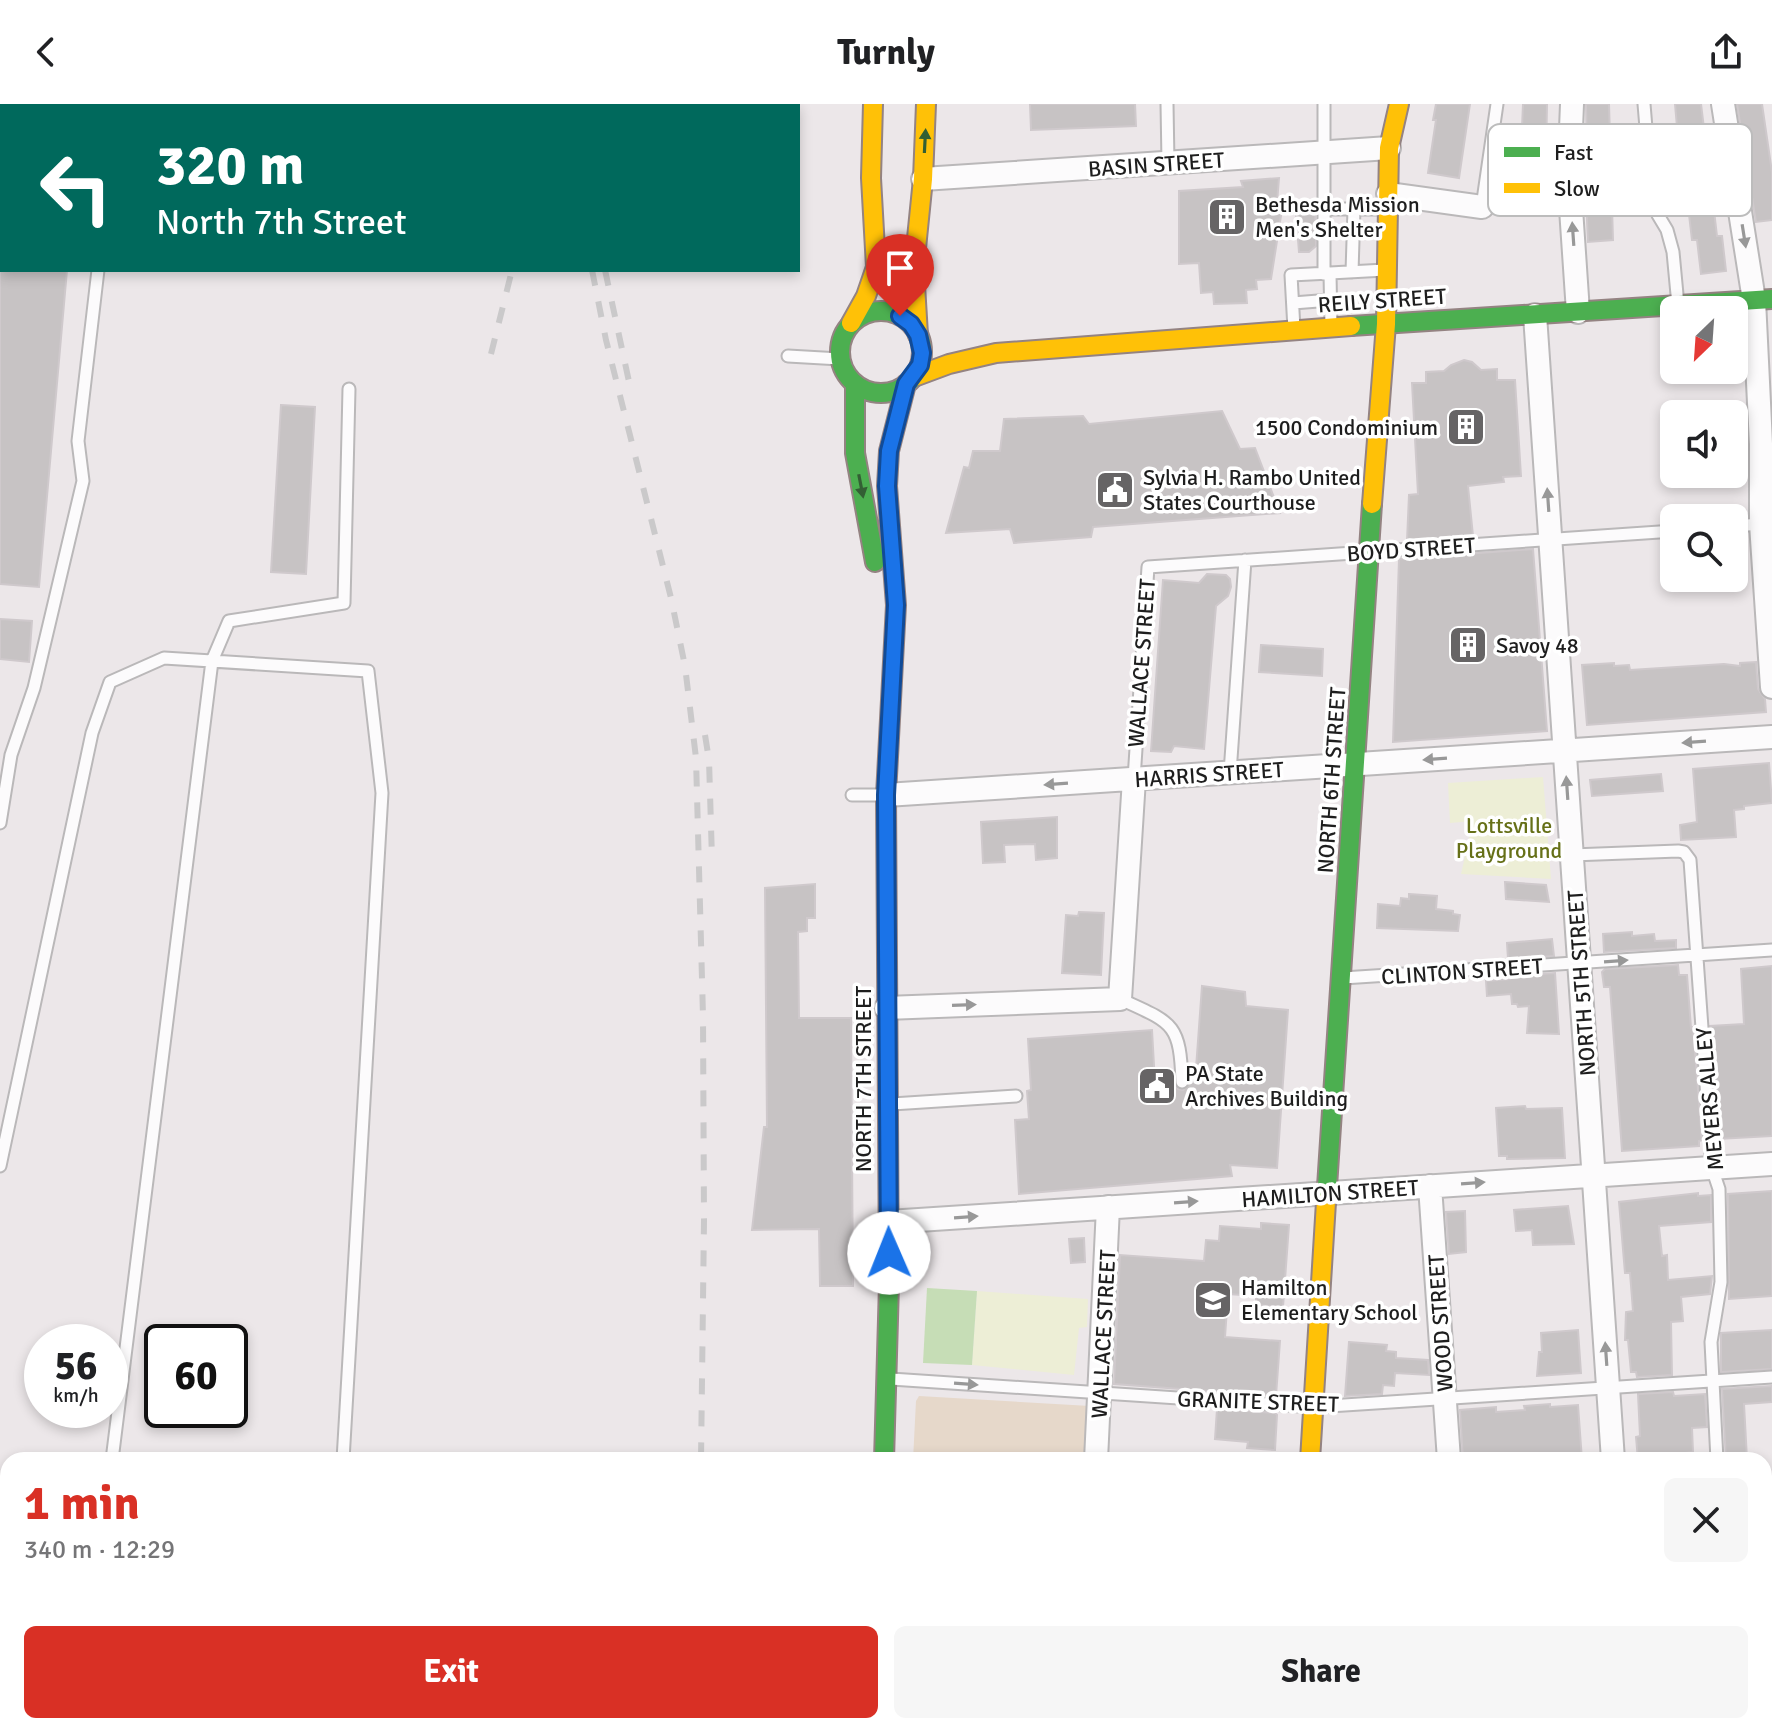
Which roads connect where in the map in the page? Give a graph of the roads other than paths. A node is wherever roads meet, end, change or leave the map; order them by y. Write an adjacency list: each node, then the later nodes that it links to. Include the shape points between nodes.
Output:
1 (873, 104): 37 (main road, via 876,267)
2 (926, 104): 18 (main road, NORTH 7TH STREET, one-way to 2)
3 (1167, 104): 16 (lane)
4 (1324, 104): 15 (lane)
5 (1399, 104): 14 (main road, NORTH 6TH STREET)
6 (1497, 104): 10 (lane)
7 (1572, 104): 11 (street, one-way to 7)
8 (1644, 104): 12 (lane)
9 (1723, 104): 13 (street, one-way to 13)
10 (1494, 124)
11 (1571, 124)
12 (1646, 124)
13 (1727, 124)
14 (1389, 148): 15 (street, BASIN STREET); 19 (main road, NORTH 6TH STREET)
15 (1325, 153): 16 (street, BASIN STREET); 21 (lane)
16 (1168, 162): 18 (street, BASIN STREET)
17 (1488, 166): 20 (lane)
18 (916, 178): 41 (main road, NORTH 7TH STREET, via 914,268)
19 (1388, 202): 20 (street); 22 (lane); 26 (main road, NORTH 6TH STREET)
20 (1482, 207)
21 (1324, 209): 22 (lane); 29 (lane)
22 (1354, 209): 28 (lane)
23 (1572, 216): 35 (street, one-way to 23)
24 (1659, 216): 30 (lane, via 1673,252)
25 (1746, 216): 32 (street, one-way to 32)
26 (1387, 270): 28 (lane); 38 (main road, NORTH 6TH STREET)
27 (98, 272): 65 (lane, via 78,441 83,481 34,688 11,755)
28 (1352, 272): 29 (lane)
29 (1327, 274): 31 (lane); 33 (lane, via 1291,275)
30 (1677, 296)
31 (1331, 300): 33 (lane); 39 (lane)
32 (1763, 300): 48 (street)
33 (1293, 303): 40 (lane)
34 (1660, 306): 35 (main road, REILY STREET)
35 (1578, 312): 36 (main road, REILY STREET)
36 (1535, 315): 38 (main road, REILY STREET); 51 (street, NORTH 5TH STREET, one-way to 36)
37 (851, 323): 41 (main road, via 862,315 888,311); 44 (main road)
38 (1386, 324): 39 (main road, REILY STREET); 52 (main road, NORTH 6TH STREET)
39 (1331, 328): 40 (main road, REILY STREET)
40 (1295, 330): 42 (main road, REILY STREET)
41 (930, 341): 42 (main road, REILY STREET); 45 (main road, NORTH 7TH STREET)
42 (996, 353): 45 (main road, REILY STREET)
43 (788, 356): 44 (lane)
44 (840, 359): 46 (main road)
45 (910, 380): 46 (main road, via 880,393); 57 (main road, NORTH 7TH STREET, via 888,462 896,605)
46 (855, 384): 57 (main road, NORTH 7TH STREET, one-way to 57, via 855,453 872,542)
47 (349, 389): 55 (lane, via 344,603 229,621)
48 (1761, 524): 49 (lane); 56 (street)
49 (1748, 525)
50 (1660, 532): 51 (lane, BOYD STREET)
51 (1550, 541): 52 (lane, BOYD STREET); 59 (street, NORTH 5TH STREET)
52 (1368, 552): 53 (lane, BOYD STREET); 60 (main road, NORTH 6TH STREET)
53 (1245, 560): 54 (lane, BOYD STREET); 61 (lane)
54 (1148, 567): 62 (lane, WALLACE STREET)
55 (212, 661): 77 (lane, via 164,658 110,682 92,733); 91 (lane); 92 (lane, via 368,671 382,793)
56 (1772, 687)
57 (890, 698): 64 (main road, NORTH 7TH STREET)
58 (1772, 737): 59 (street, HARRIS STREET, one-way to 59)
59 (1565, 751): 60 (street, HARRIS STREET, one-way to 60); 66 (street, NORTH 5TH STREET, one-way to 59)
60 (1356, 764): 61 (street, HARRIS STREET); 70 (main road, NORTH 6TH STREET)
61 (1230, 773): 62 (street, HARRIS STREET)
62 (1134, 779): 64 (street, HARRIS STREET, one-way to 64); 71 (street, WALLACE STREET)
63 (852, 795): 64 (lane)
64 (886, 795): 72 (main road, NORTH 7TH STREET)
65 (0, 823)
66 (1572, 855): 68 (lane, MEYERS ALLEY, via 1687,854); 69 (street, NORTH 5TH STREET)
67 (1772, 950): 68 (lane, CLINTON STREET)
68 (1698, 955): 69 (lane, CLINTON STREET, one-way to 68); 78 (lane, MEYERS ALLEY)
69 (1579, 963): 70 (lane, CLINTON STREET); 79 (street, NORTH 5TH STREET)
70 (1343, 978): 81 (main road, NORTH 6TH STREET)
71 (1120, 999): 72 (street, one-way to 71); 73 (lane, via 1169,1024 1181,1047)
72 (886, 1008): 75 (main road, NORTH 7TH STREET)
73 (1182, 1082)
74 (1016, 1096): 75 (lane)
75 (887, 1104): 83 (main road, NORTH 7TH STREET)
76 (1772, 1164): 78 (street, HAMILTON STREET)
77 (0, 1166)
78 (1712, 1168): 79 (street, HAMILTON STREET); 86 (lane, MEYERS ALLEY, via 1719,1189 1721,1267 1711,1342)
79 (1594, 1175): 80 (street, HAMILTON STREET, one-way to 79); 87 (street, NORTH 5TH STREET, one-way to 79)
80 (1430, 1186): 81 (street, HAMILTON STREET); 89 (street, WOOD STREET)
81 (1328, 1193): 82 (street, HAMILTON STREET, one-way to 81); 90 (main road, NORTH 6TH STREET)
82 (1108, 1207): 83 (street, HAMILTON STREET, one-way to 82); 88 (street, WALLACE STREET)
83 (888, 1222): 85 (main road, NORTH 7TH STREET)
84 (1772, 1377): 86 (lane, GRANITE STREET)
85 (888, 1379): 88 (lane, GRANITE STREET, one-way to 88); 93 (main road, NORTH 7TH STREET)
86 (1714, 1381): 87 (lane, GRANITE STREET); 98 (lane, MEYERS ALLEY)
87 (1608, 1388): 89 (lane, GRANITE STREET); 97 (street, NORTH 5TH STREET)
88 (1101, 1394): 90 (lane, GRANITE STREET); 94 (street, WALLACE STREET)
89 (1445, 1398): 90 (lane, GRANITE STREET); 96 (street, WOOD STREET)
90 (1314, 1407): 95 (main road, NORTH 6TH STREET)
91 (113, 1452)
92 (343, 1452)
93 (884, 1452)
94 (1097, 1452)
95 (1311, 1452)
96 (1448, 1452)
97 (1612, 1452)
98 (1717, 1452)

